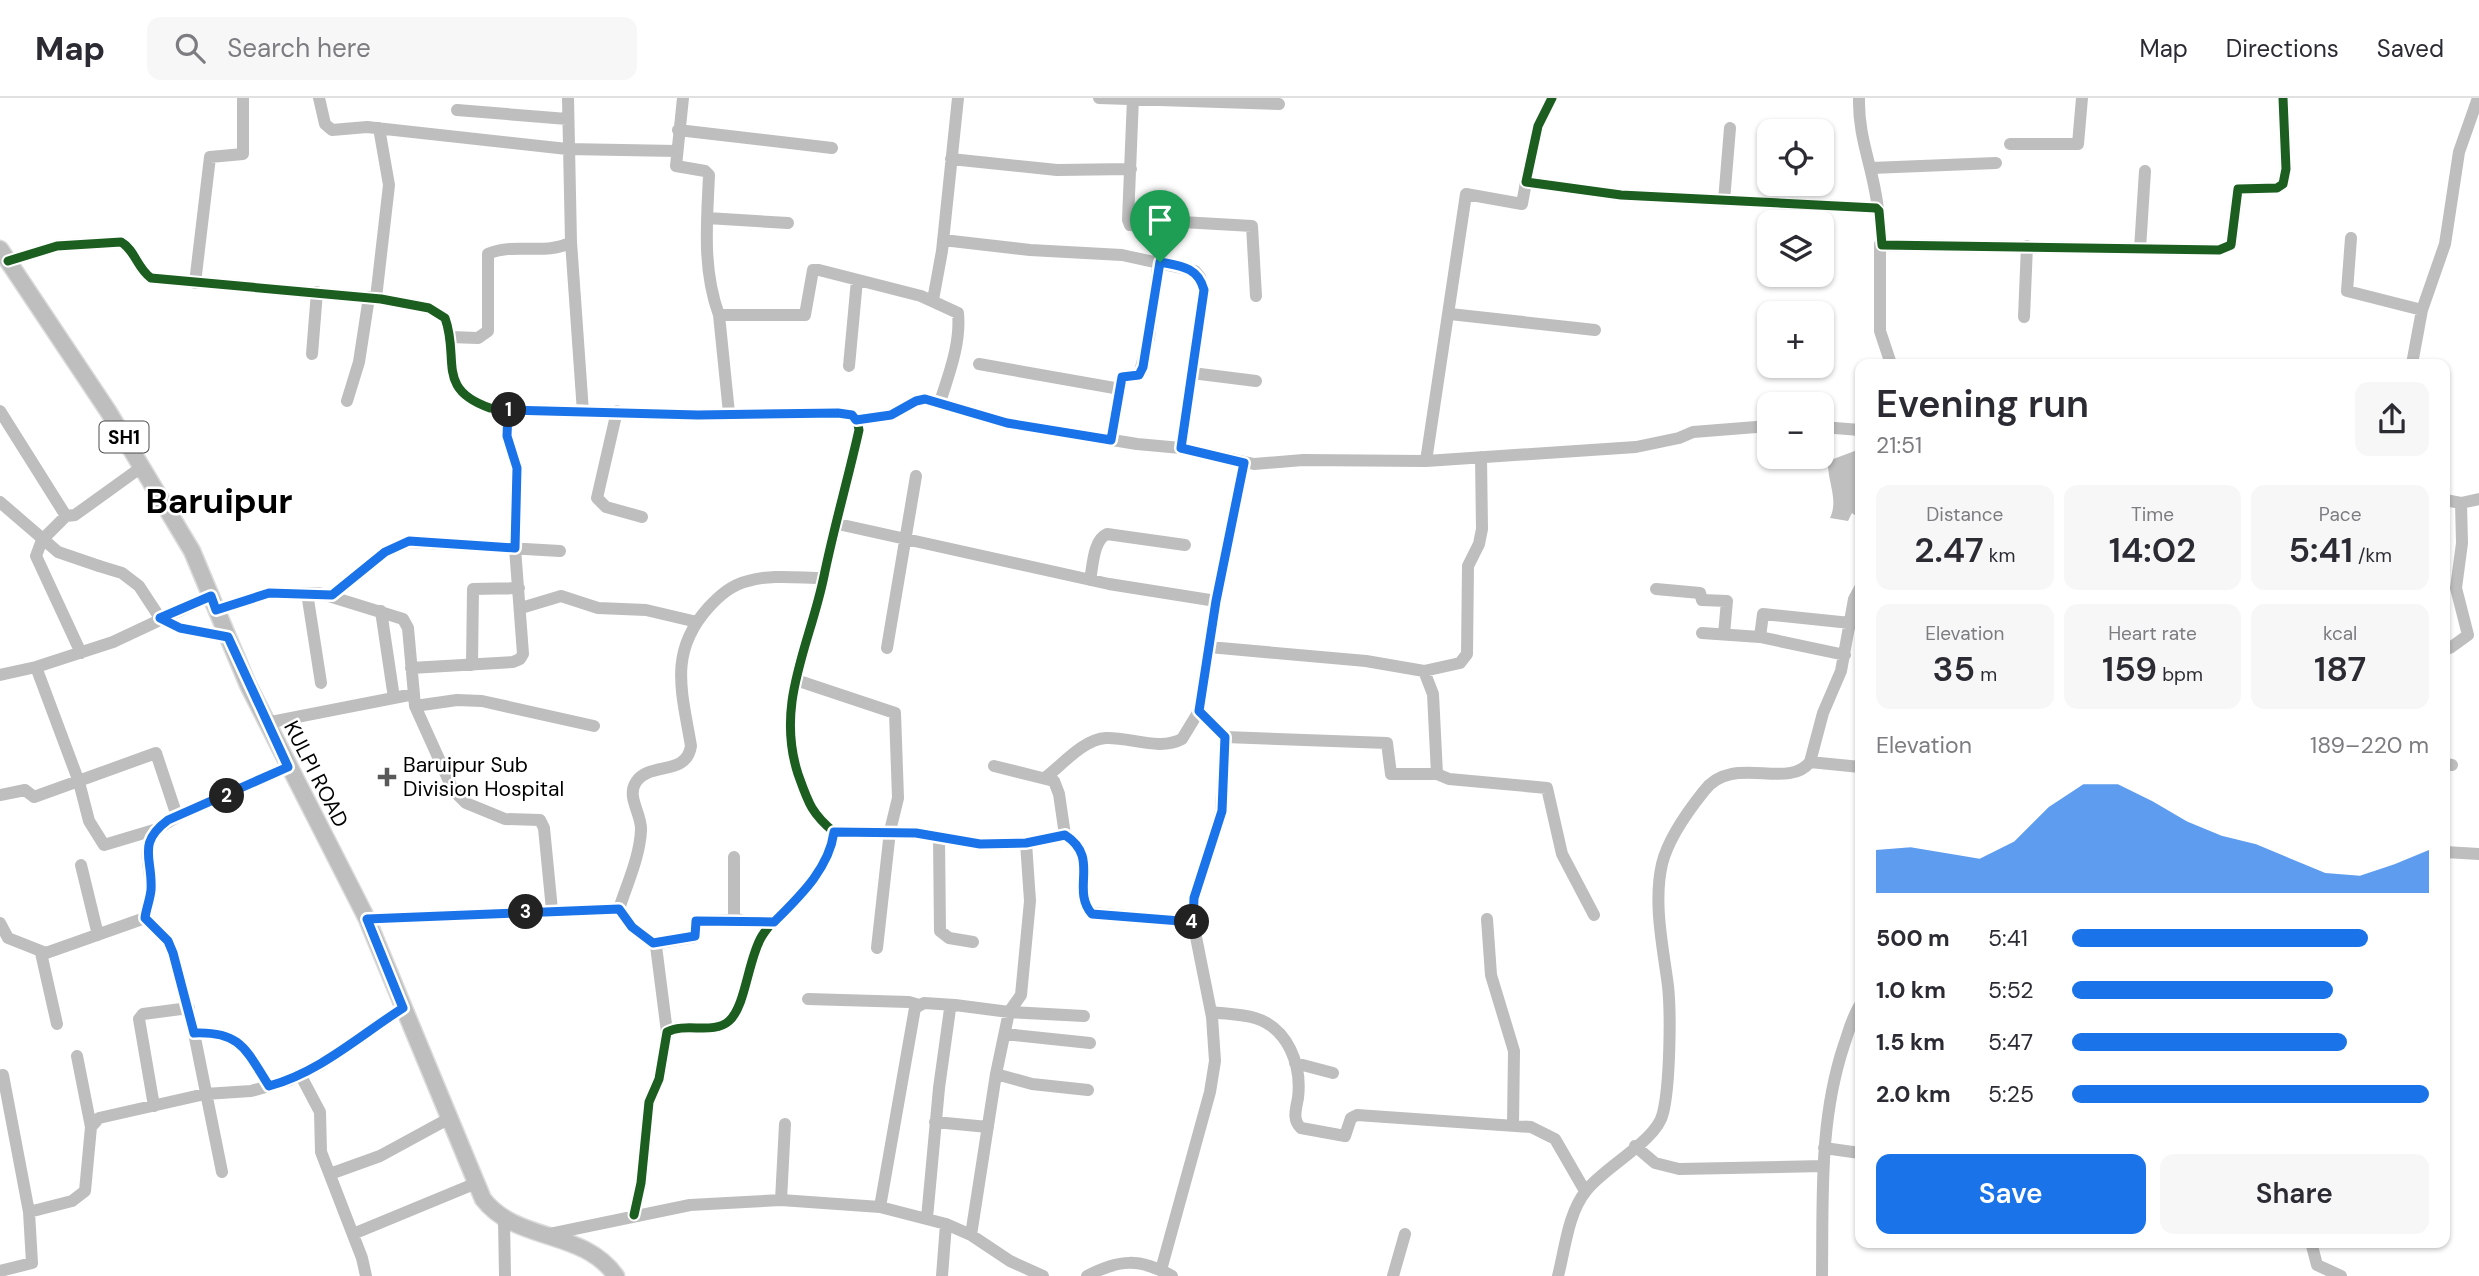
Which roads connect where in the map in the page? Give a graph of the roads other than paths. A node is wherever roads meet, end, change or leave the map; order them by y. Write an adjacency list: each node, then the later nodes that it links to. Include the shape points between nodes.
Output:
1 (243, 98): 43 (street, via 243,154 210,157)
2 (319, 98): 16 (street, via 327,128)
3 (568, 98): 15 (street)
4 (683, 98): 18 (street)
5 (958, 98): 23 (street)
6 (1099, 98): 12 (street)
7 (1552, 98): 28 (street, via 1538,126)
8 (1859, 98): 25 (street, via 1858,127)
9 (2082, 98): 19 (street, via 2078,144)
10 (2283, 98): 39 (street, via 2284,180 2277,188 2238,189 2229,248)
11 (2478, 98): 48 (street, via 2455,171 2445,244)
12 (1133, 99): 13 (street); 26 (street)
13 (1279, 104)
14 (457, 110): 15 (street)
15 (567, 119): 21 (street)
16 (379, 128): 21 (street); 46 (street, via 389,185)
17 (1730, 128): 29 (street)
18 (678, 130): 20 (street); 22 (street)
19 (2010, 144)
20 (832, 148)
21 (567, 149): 22 (street); 36 (street)
22 (677, 151): 31 (street, via 676,166 709,175)
23 (951, 159): 26 (street, via 1056,170); 35 (street)
24 (1996, 163): 25 (street)
25 (1871, 168): 30 (street)
26 (1130, 169): 33 (street, via 1130,225)
27 (2145, 171): 39 (street)
28 (1526, 182): 29 (street, via 1621,195); 50 (street, via 1522,204 1465,194)
29 (1724, 201): 30 (street)
30 (1878, 210): 37 (street)
31 (707, 218): 32 (street); 49 (street, via 709,280)
32 (788, 223)
33 (1161, 230): 41 (street); 45 (street, via 1182,222 1252,226)
34 (2351, 238): 48 (street, via 2347,291)
35 (943, 240): 41 (street); 47 (street)
36 (571, 242): 53 (street, via 498,249 488,254 488,331 478,338); 67 (street)
37 (1880, 244): 38 (street); 55 (street, via 1880,331)
38 (2027, 246): 39 (street); 51 (street)
39 (2140, 249)
40 (4, 255): 43 (street, via 121,242 130,247 139,267 151,278); 78 (main road, KULPI ROAD / SH1)
41 (1160, 262): 59 (street, via 1195,271 1204,290); 61 (street, via 1143,367 1139,375 1122,377)
42 (858, 280): 47 (street); 49 (street, via 813,270 807,310 800,317); 58 (street)
43 (195, 283): 44 (street)
44 (317, 292): 46 (street); 54 (street)
45 (1256, 296)
46 (373, 298): 53 (street, via 439,312); 62 (street)
47 (933, 300): 63 (street, via 958,313 959,320)
48 (2423, 310): 56 (street)
49 (719, 314): 68 (street)
50 (1450, 314): 52 (street); 76 (street)
51 (2024, 317)
52 (1595, 330)
53 (450, 337): 64 (street, via 452,373 461,393 474,402)
54 (312, 354)
55 (1889, 359)
56 (2413, 359)
57 (979, 364): 61 (street)
58 (849, 366)
59 (1192, 373): 60 (street); 74 (street)
60 (1256, 381)
61 (1119, 389): 73 (street)
62 (347, 401)
63 (940, 402): 69 (street, via 916,401 891,415); 73 (street, via 1007,423)
64 (508, 410): 67 (street); 89 (street, via 507,436 517,468)
65 (0, 411): 84 (street)
66 (617, 411): 67 (street); 68 (street); 85 (street, via 597,498 606,507)
67 (583, 412)
68 (729, 413): 69 (street, via 838,413)
69 (856, 420): 86 (street, via 859,430)
70 (1757, 427): 75 (street, via 1693,432 1643,446)
71 (1834, 428): 72 (street)
72 (1855, 430)
73 (1111, 440): 74 (street)
74 (1181, 448): 77 (street)
75 (1481, 457): 76 (street); 117 (street, via 1482,529 1468,566 1466,654 1460,663)
76 (1426, 461): 77 (street)
77 (1244, 463): 98 (street)
78 (143, 466): 84 (street, via 75,515); 99 (main road, KULPI ROAD / SH1, via 185,538)
79 (916, 476): 87 (street)
80 (2479, 499): 83 (street)
81 (2450, 501): 83 (street)
82 (0, 502): 102 (street, bridge, via 58,552 122,573 139,586)
83 (2460, 503): 110 (street, via 2462,543 2456,588 2468,635)
84 (66, 516): 112 (street, via 42,540 36,556)
85 (642, 517)
86 (838, 524): 87 (street); 91 (street)
87 (905, 539): 92 (street); 111 (street)
88 (1185, 545): 92 (street, via 1102,536)
89 (515, 548): 90 (street); 93 (street); 96 (street, via 409,541 385,552)
90 (560, 551)
91 (824, 578): 103 (street, via 748,581 722,593); 119 (street)
92 (1090, 580): 98 (street)
93 (519, 588): 100 (street); 114 (street, via 473,589)
94 (1656, 589): 106 (street, via 1727,601)
95 (307, 593): 96 (street); 99 (street, via 269,593); 120 (street)
96 (332, 595): 101 (street)
97 (1855, 597): 104 (street)
98 (1216, 601): 109 (street)
99 (214, 603): 102 (street); 107 (main road, KULPI ROAD / SH1)
100 (521, 608): 103 (street, via 561,596 598,608 646,610); 114 (street, via 524,647 520,659)
101 (381, 611): 116 (street, via 403,619 408,628); 121 (street)
102 (160, 618): 107 (street, via 180,628); 112 (street)
103 (697, 622): 146 (street, via 681,655 680,668 689,757 683,764 643,776 634,786 641,834)
104 (1855, 622): 108 (street, via 1763,614); 113 (street)
105 (1702, 633): 106 (street)
106 (1724, 634): 108 (street)
107 (228, 637): 124 (main road, KULPI ROAD / SH1)
108 (1760, 637): 113 (street)
109 (1209, 647): 117 (street, via 1366,661); 123 (street)
110 (2450, 647)
111 (887, 648)
112 (81, 653): 115 (street)
113 (1845, 655): 127 (street)
114 (472, 665): 116 (street)
115 (36, 667): 118 (street); 133 (street)
116 (411, 668): 122 (street)
117 (1424, 671): 131 (street, via 1433,694)
118 (0, 676)
119 (796, 680): 137 (street, via 895,713 898,798); 138 (street, via 788,717 796,766 811,811)
120 (321, 683)
121 (394, 698): 122 (street); 124 (street)
122 (414, 700): 125 (street, via 482,701); 147 (street, via 453,790 467,803 505,819 540,820)
123 (1199, 711): 126 (street); 132 (street, via 1176,742 1093,741)
124 (266, 723): 130 (main road, KULPI ROAD / SH1)
125 (594, 726)
126 (1225, 737): 131 (street, via 1387,743 1391,774); 154 (street, via 1222,811 1194,898)
127 (1810, 762): 129 (street); 192 (street, via 1794,772 1733,772 1718,777 1700,797 1665,855 1660,885 1669,1008 1664,1110 1660,1121)
128 (994, 766): 132 (street)
129 (1855, 766)
130 (288, 767): 135 (street); 150 (main road, KULPI ROAD / SH1)
131 (1437, 774): 148 (street, via 1547,788 1562,854)
132 (1046, 777): 139 (street, via 1057,785)
133 (79, 782): 134 (street, via 34,797 25,790); 135 (street, via 156,753); 136 (street, via 89,821 104,845)
134 (0, 795)
135 (177, 816): 136 (street)
136 (154, 831): 149 (street, via 147,849 151,889)
137 (890, 831): 138 (street); 140 (street); 159 (street)
138 (834, 832): 153 (street, via 816,876)
139 (1065, 835): 141 (street); 154 (street, via 1083,852 1085,902 1092,914)
140 (939, 838): 141 (street, via 980,844); 157 (street, via 940,931 949,938)
141 (1026, 843): 166 (street, via 1029,918 1021,995)
142 (2450, 852): 143 (street)
143 (2479, 854)
144 (734, 857): 152 (street, via 733,914)
145 (81, 865): 156 (street)
146 (619, 909): 147 (street); 158 (street, via 632,927)
147 (552, 910): 150 (street)
148 (1594, 915)
149 (145, 918): 156 (street); 164 (street, via 168,941)
150 (367, 919): 165 (main road, KULPI ROAD / SH1)
151 (1487, 919): 189 (street, via 1491,975 1515,1056)
152 (737, 920): 153 (street); 158 (street, via 696,921 695,936)
153 (774, 922): 171 (street, via 751,959 729,1021 716,1027)
154 (1193, 922): 167 (street)
155 (0, 923): 160 (street, via 8,939)
156 (98, 934): 160 (street)
157 (973, 942)
158 (653, 943): 171 (street, via 659,956)
159 (877, 948)
160 (41, 953): 170 (street)
161 (808, 999): 162 (street)
162 (919, 1005): 163 (street); 201 (street)
163 (955, 1005): 166 (street); 187 (street, via 948,1017)
164 (188, 1008): 172 (street); 184 (street, via 143,1014 139,1019)
165 (403, 1008): 180 (street); 186 (main road, KULPI ROAD / SH1)
166 (1009, 1012): 169 (street); 173 (street)
167 (1211, 1012): 176 (street, via 1256,1018 1283,1035); 215 (street, via 1216,1046 1210,1093)
168 (1855, 1014): 193 (street, via 1830,1090)
169 (1084, 1016)
170 (57, 1024)
171 (667, 1032): 203 (street, via 659,1079 649,1102)
172 (194, 1033): 181 (street, via 236,1039); 183 (street)
173 (1004, 1034): 174 (street); 178 (street)
174 (1090, 1043)
175 (77, 1056): 190 (street)
176 (1295, 1063): 177 (street); 189 (street, via 1300,1082 1296,1121 1301,1128 1345,1136 1351,1118 1357,1115)
177 (1333, 1073)
178 (996, 1074): 182 (street, via 1032,1084); 191 (street)
179 (3, 1075): 185 (street)
180 (301, 1076): 181 (street); 197 (street, via 320,1112 321,1152)
181 (269, 1086): 183 (street)
182 (1088, 1090)
183 (205, 1094): 184 (street); 196 (street)
184 (154, 1106): 190 (street, via 105,1115)
185 (4, 1110): 202 (street)
186 (448, 1119): 197 (street, via 380,1156); 198 (main road, KULPI ROAD / SH1)
187 (936, 1122): 191 (street); 204 (street)
188 (785, 1124): 200 (street)
189 (1513, 1125): 199 (street, via 1541,1130 1555,1139)
190 (91, 1127): 202 (street, via 85,1191 72,1201)
191 (988, 1127): 210 (street)
192 (1635, 1146): 195 (street, via 1655,1163 1679,1169); 199 (street)
193 (1824, 1148): 194 (street); 195 (street)
194 (1855, 1152)
195 (1823, 1166): 224 (street)
196 (222, 1172)
197 (330, 1174): 207 (street)
198 (474, 1184): 205 (main road, KULPI ROAD / SH1); 207 (street)
199 (1585, 1192): 223 (street)
200 (781, 1200): 201 (street); 203 (street, via 690,1205)
201 (880, 1208): 204 (street)
202 (29, 1212): 212 (street)
203 (634, 1215): 209 (street)
204 (927, 1218): 206 (street)
205 (504, 1220): 209 (main road, KULPI ROAD / SH1); 217 (street)
206 (946, 1224): 210 (street); 219 (street)
207 (353, 1234): 216 (street)
208 (1405, 1234): 222 (street)
209 (545, 1235): 218 (main road, KULPI ROAD / SH1, via 587,1250)
210 (971, 1235): 214 (street)
211 (2313, 1248): 225 (street, via 2317,1265)
212 (34, 1270): 213 (street)
213 (0, 1271)
214 (1024, 1273): 220 (street)
215 (1166, 1273): 221 (street, via 1125,1262)
216 (366, 1276)
217 (505, 1276)
218 (616, 1276)
219 (942, 1276)
220 (1043, 1276)
221 (1087, 1276)
222 (1393, 1276)
223 (1558, 1276)
224 (1822, 1276)
225 (2341, 1276)

